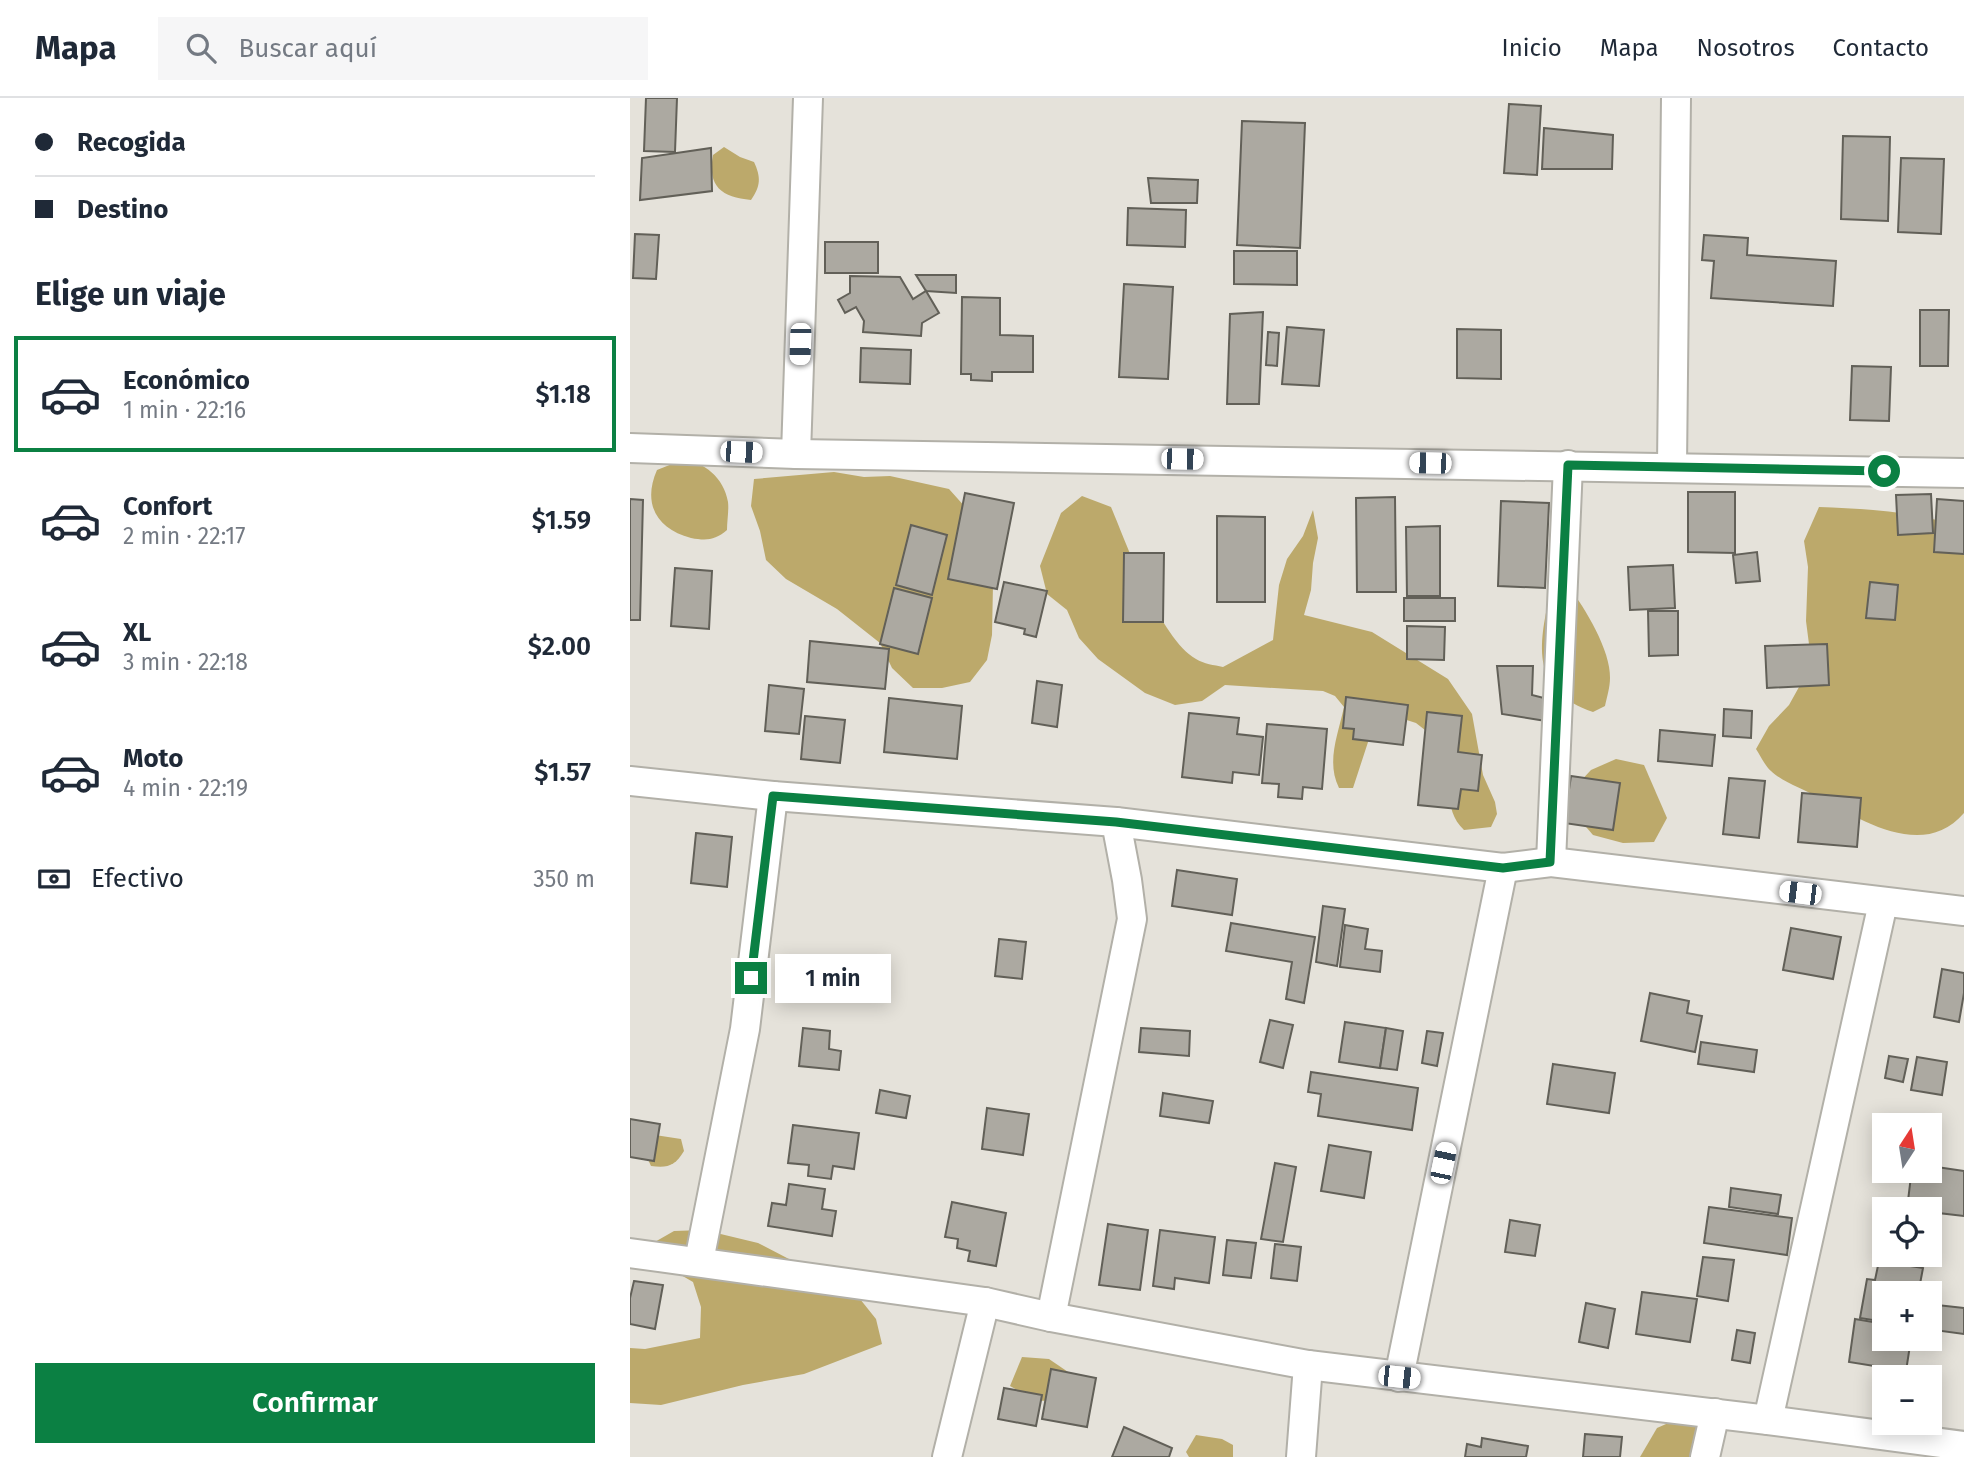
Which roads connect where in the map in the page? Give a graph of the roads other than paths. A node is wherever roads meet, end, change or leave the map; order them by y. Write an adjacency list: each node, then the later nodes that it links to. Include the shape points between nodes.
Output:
1 (808, 98): 5 (street)
2 (1661, 98): 3 (street)
3 (1676, 98): 7 (street)
4 (630, 448): 5 (street)
5 (796, 454): 6 (street)
6 (1568, 465): 7 (street); 12 (street)
7 (1672, 466): 8 (street)
8 (1964, 473)
9 (630, 781): 10 (street)
10 (773, 796): 11 (street); 17 (street, via 745,1030)
11 (1116, 822): 13 (street); 19 (street, via 1132,919)
12 (1550, 862): 13 (street); 14 (street)
13 (1503, 868): 21 (street)
14 (1883, 903): 15 (street); 23 (street)
15 (1964, 911)
16 (630, 1253): 17 (street)
17 (699, 1261): 18 (street)
18 (985, 1302): 19 (street); 25 (street)
19 (1051, 1317): 20 (street)
20 (1308, 1365): 21 (street); 26 (street)
21 (1399, 1377): 22 (street)
22 (1715, 1413): 23 (street); 27 (street)
23 (1769, 1420): 24 (street)
24 (1964, 1446)
25 (947, 1457)
26 (1301, 1457)
27 (1705, 1457)

